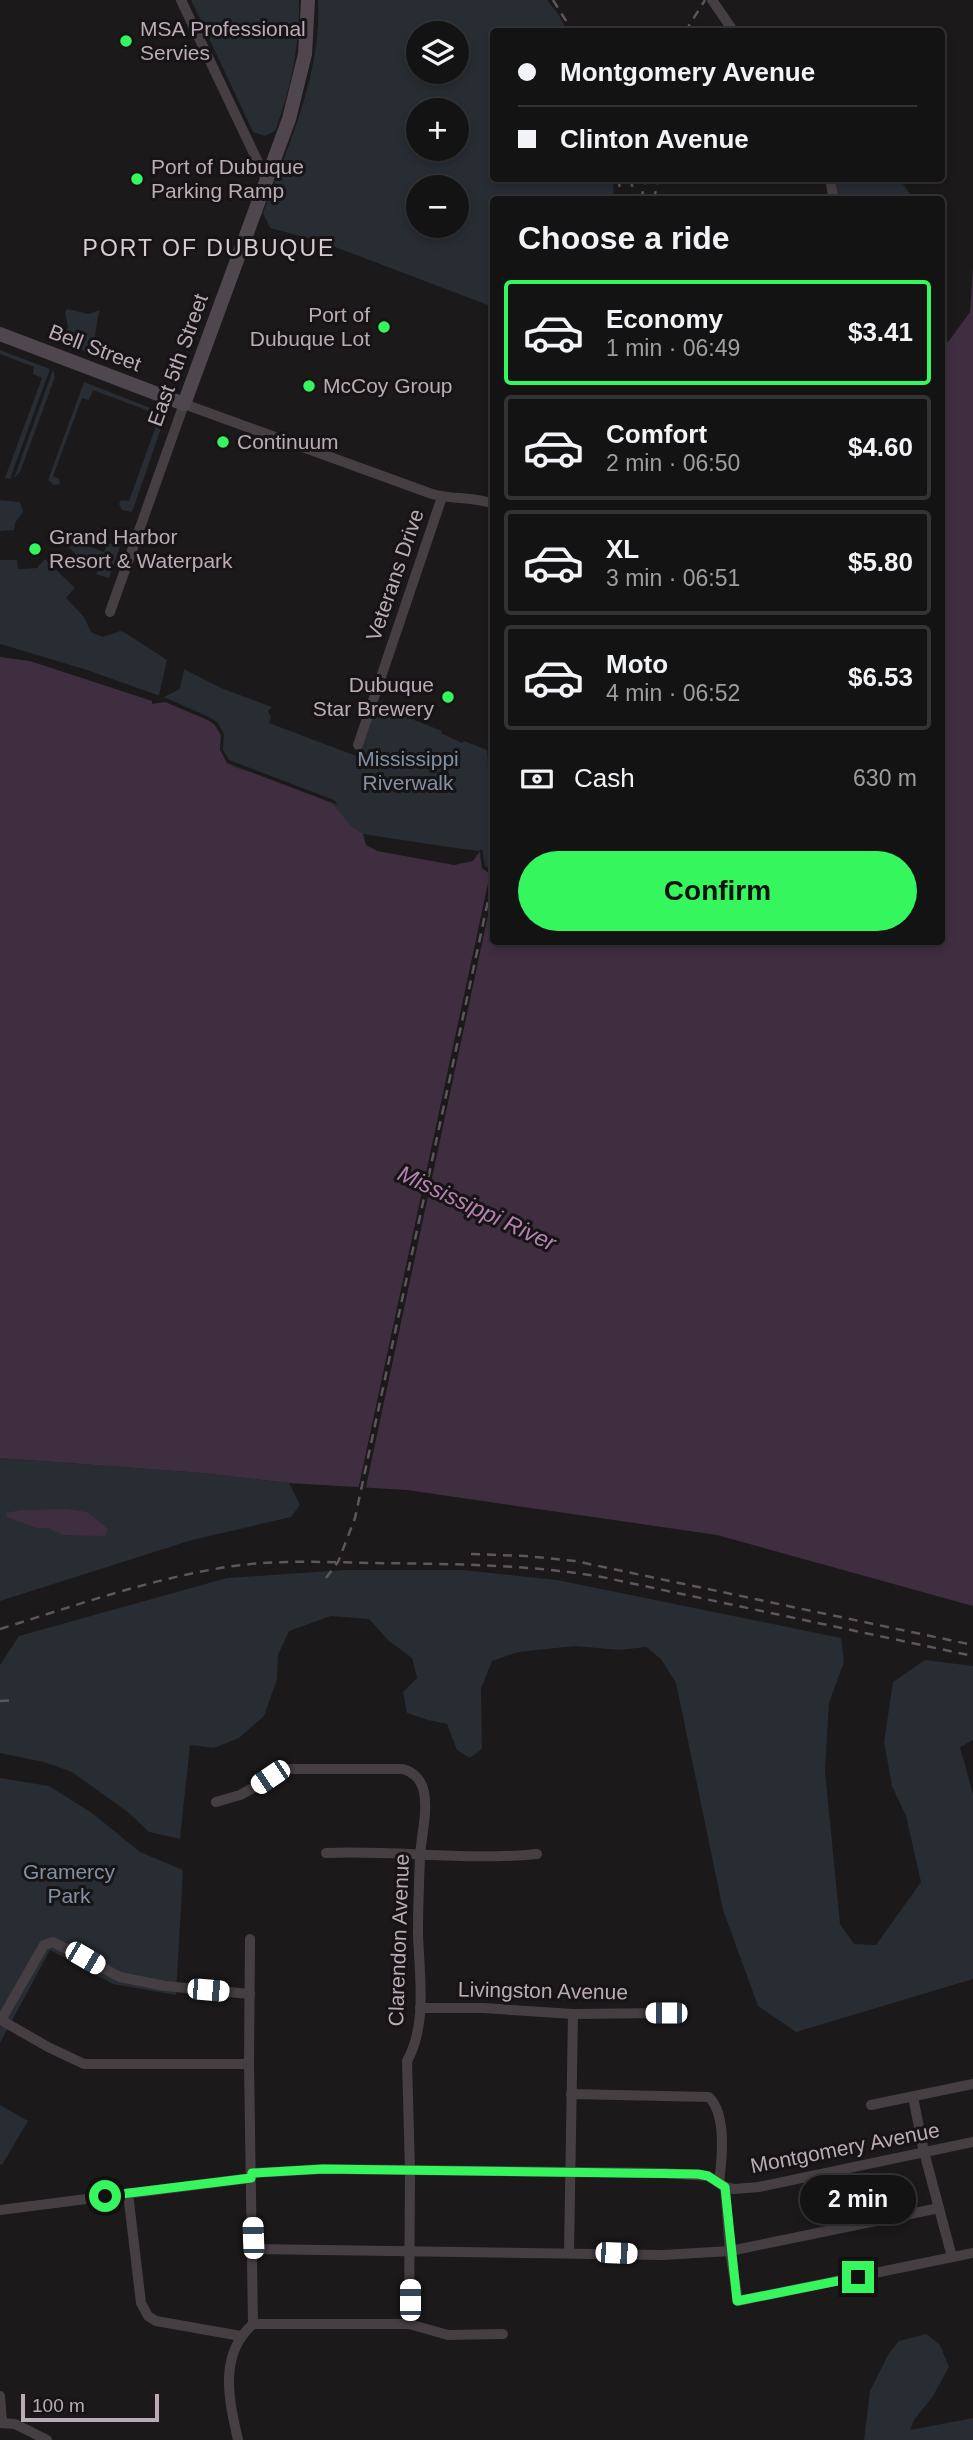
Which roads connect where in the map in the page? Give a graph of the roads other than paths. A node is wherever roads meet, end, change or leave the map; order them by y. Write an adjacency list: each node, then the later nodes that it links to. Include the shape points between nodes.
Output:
1 (181, 0): 5 (street)
2 (308, 0): 5 (street, East 5th Street, via 300,78)
3 (712, 0): 4 (street)
4 (731, 28)
5 (266, 179): 7 (street, East 5th Street)
6 (0, 334): 7 (street, Bell Street)
7 (184, 404): 8 (street, Bell Street); 10 (street, East 5th Street)
8 (442, 497): 9 (street, Bell Street); 11 (street, Veterans Drive)
9 (490, 503)
10 (110, 612)
11 (358, 745)
12 (216, 1802): 14 (street, Clarendon Avenue, via 240,1795 289,1769 410,1771 424,1788)
13 (326, 1853): 14 (street)
14 (421, 1854): 15 (street, via 498,1858); 18 (street, Clarendon Avenue)
15 (537, 1854)
16 (250, 1938): 17 (street)
17 (250, 1994): 21 (street); 21 (street, via 120,1977 53,1942 44,1945 1,2020 84,2064)
18 (419, 2008): 20 (street, Livingston Avenue); 28 (street, Clarendon Avenue, via 414,2049 407,2061)
19 (666, 2013): 20 (street, Livingston Avenue)
20 (573, 2014): 23 (street)
21 (249, 2064): 30 (street)
22 (973, 2084): 24 (street)
23 (571, 2094): 29 (street); 31 (street, via 709,2097 716,2105 723,2148)
24 (913, 2096): 25 (street); 27 (street)
25 (871, 2105)
26 (973, 2143): 27 (street, Montgomery Avenue)
27 (924, 2152): 31 (street, Montgomery Avenue, via 759,2187); 33 (street)
28 (410, 2171): 29 (street, Montgomery Avenue); 30 (street, Montgomery Avenue, via 323,2169); 36 (street, Clarendon Avenue)
29 (569, 2172): 31 (street, Montgomery Avenue, via 698,2174); 38 (street)
30 (251, 2176): 32 (street, Montgomery Avenue); 35 (street)
31 (722, 2185): 37 (street)
32 (128, 2193): 34 (street, Montgomery Avenue); 44 (street, via 141,2303 148,2316)
33 (939, 2208): 37 (street); 40 (street)
34 (0, 2210)
35 (253, 2249): 36 (street); 41 (street)
36 (410, 2251): 38 (street); 42 (street, Clarendon Avenue)
37 (730, 2251): 38 (street, via 663,2255); 40 (street, via 737,2301)
38 (569, 2252)
39 (973, 2253): 40 (street)
40 (952, 2257)
41 (253, 2324): 42 (street); 44 (street)
42 (409, 2324): 43 (street, via 448,2334)
43 (503, 2334)
44 (241, 2336): 48 (street, via 228,2388)
45 (0, 2396): 46 (street)
46 (1, 2422): 47 (street)
47 (47, 2440)
48 (238, 2440)

